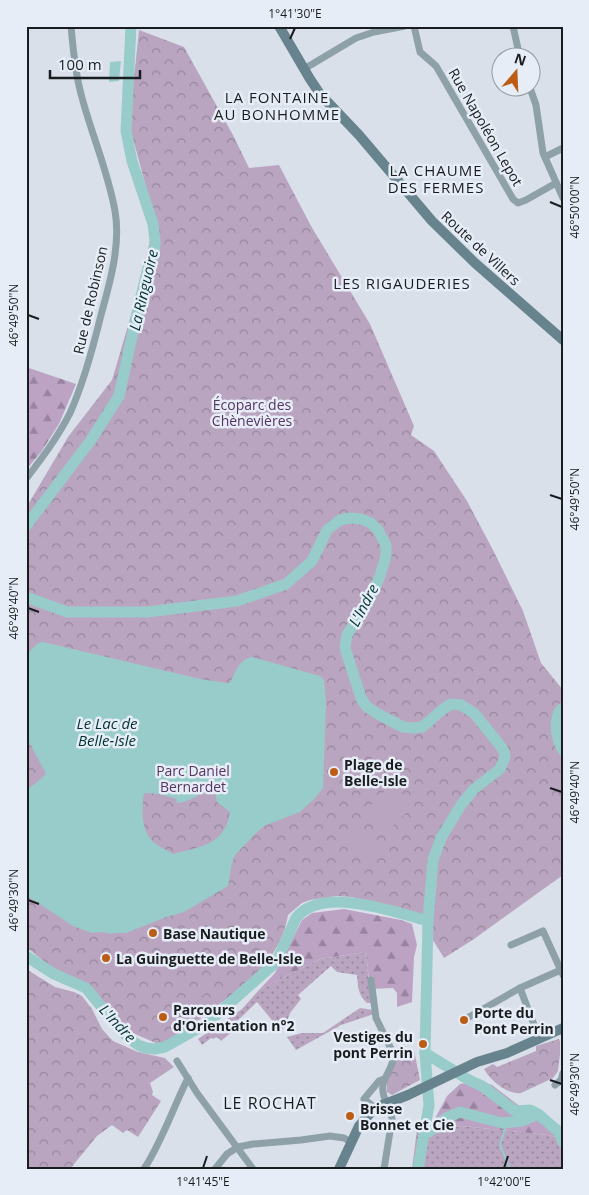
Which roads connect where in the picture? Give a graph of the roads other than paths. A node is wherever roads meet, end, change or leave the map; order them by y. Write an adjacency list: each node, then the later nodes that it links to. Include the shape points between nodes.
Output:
1 (71, 26): 15 (street, Rue de Robinson, via 81,94 111,192 117,230 114,258 95,341 79,391 59,433)
2 (279, 26): 8 (main road, Route de Villers)
3 (405, 26): 6 (street)
4 (414, 26): 12 (street, Rue Napoléon Lepot, via 420,52 436,66 513,199 518,203)
5 (513, 26): 7 (street)
6 (374, 29): 8 (street)
7 (518, 48)
8 (304, 69): 14 (main road, Route de Villers, via 330,106 432,221)
9 (534, 98): 11 (street)
10 (563, 148): 11 (street)
11 (545, 157): 12 (street)
12 (559, 187): 13 (street)
13 (563, 198)
14 (563, 340)
15 (26, 479)
16 (511, 945): 17 (street, via 543,931)
17 (562, 971): 19 (street)
18 (371, 980): 26 (street, via 376,1018 394,1055)
19 (520, 988): 20 (street); 22 (street)
20 (468, 1017)
21 (562, 1031): 22 (main road)
22 (539, 1038): 28 (main road)
23 (177, 1061): 25 (street)
24 (563, 1075): 27 (street)
25 (188, 1078): 30 (street); 31 (street)
26 (384, 1079): 28 (street); 28 (street, via 364,1099)
27 (556, 1085)
28 (381, 1106): 29 (main road, via 359,1126); 35 (main road, via 364,1128); 36 (street, via 390,1112 392,1119)
29 (351, 1142): 30 (street, via 330,1136); 34 (main road)
30 (238, 1147): 32 (street, via 227,1154); 33 (street)
31 (144, 1169)
32 (215, 1169)
33 (253, 1169)
34 (339, 1169)
35 (344, 1169)
36 (384, 1169)

